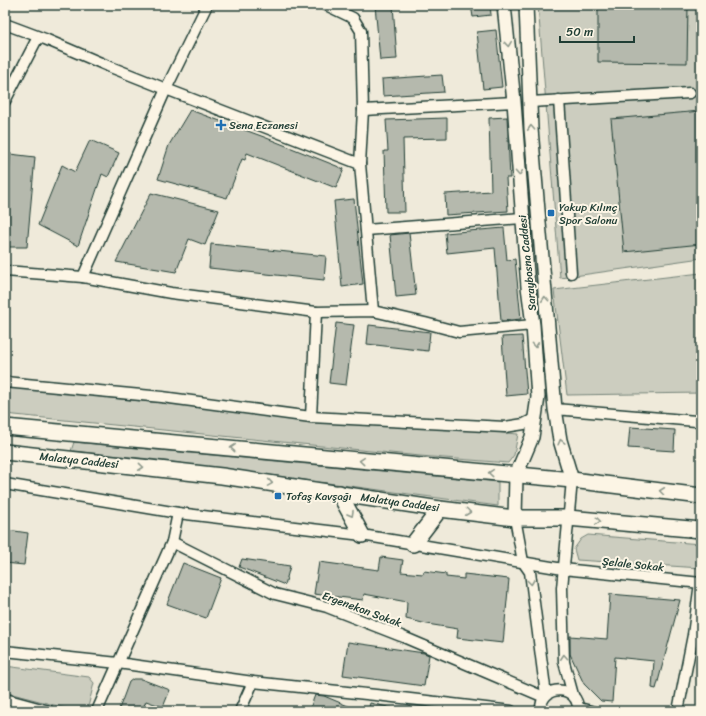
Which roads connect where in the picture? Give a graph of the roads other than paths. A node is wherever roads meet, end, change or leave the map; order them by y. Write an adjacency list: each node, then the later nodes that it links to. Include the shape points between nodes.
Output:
1 (208, 5): 7 (street)
2 (326, 5): 13 (street, via 353,18 361,32)
3 (504, 5): 11 (main road, Saraybosna Caddesi, one-way to 11)
4 (526, 5): 12 (main road, Saraybosna Caddesi)
5 (5, 24): 6 (street)
6 (38, 37): 7 (street); 10 (street)
7 (166, 89): 14 (street); 19 (street)
8 (690, 93): 9 (street)
9 (559, 100): 12 (street); 18 (street)
10 (5, 101)
11 (514, 102): 13 (street); 15 (main road, Saraybosna Caddesi, one-way to 15)
12 (530, 102): 24 (main road, Saraybosna Caddesi, one-way to 12)
13 (363, 110): 14 (street)
14 (360, 164): 16 (street)
15 (522, 218): 16 (street); 22 (main road, Saraybosna Caddesi)
16 (366, 230): 21 (street)
17 (5, 272): 19 (street)
18 (571, 273)
19 (83, 277): 20 (street, via 171,293)
20 (316, 312): 21 (street); 25 (street)
21 (373, 312): 22 (street, via 459,332)
22 (534, 324): 26 (main road, Saraybosna Caddesi, one-way to 26, via 538,397)
23 (5, 382): 25 (street)
24 (555, 409): 27 (street); 31 (main road, Saraybosna Caddesi, one-way to 24, via 560,440)
25 (311, 417): 26 (street, via 505,427 524,424)
26 (534, 419): 30 (main road, Saraybosna Caddesi, via 532,437)
27 (696, 421)
28 (5, 427): 30 (highway, one-way to 28)
29 (5, 452): 33 (highway, Malatya Caddesi, one-way to 33, via 222,476)
30 (516, 475): 31 (highway); 37 (main road, Saraybosna Caddesi)
31 (572, 480): 34 (highway, one-way to 31); 38 (street)
32 (5, 484): 36 (street, Şelale Sokak)
33 (339, 493): 35 (highway, Malatya Caddesi); 40 (highway, one-way to 40)
34 (701, 496)
35 (440, 509): 37 (highway, Malatya Caddesi, one-way to 37); 42 (highway)
36 (178, 513): 40 (street, Şelale Sokak); 41 (street)
37 (515, 518): 38 (highway, Malatya Caddesi); 43 (street)
38 (568, 518): 39 (highway, Malatya Caddesi, one-way to 39); 44 (street)
39 (701, 530)
40 (362, 535): 42 (street, Şelale Sokak)
41 (172, 542): 48 (street); 51 (street, Ergenekon Sokak, via 275,594 327,607)
42 (413, 544): 43 (street, Şelale Sokak)
43 (523, 562): 44 (street, Şelale Sokak); 51 (street, one-way to 51, via 530,572)
44 (563, 569): 45 (street, Şelale Sokak); 50 (street, one-way to 44, via 564,662)
45 (701, 583): 46 (street)
46 (697, 636): 60 (street)
47 (5, 651): 48 (street)
48 (118, 663): 49 (street); 56 (street)
49 (253, 682): 54 (street); 57 (street)
50 (573, 695): 51 (street, via 556,690); 53 (street)
51 (545, 696): 58 (street, via 541,703)
52 (5, 699): 55 (street)
53 (578, 709): 59 (street)
54 (244, 710)
55 (49, 711)
56 (97, 711)
57 (511, 711)
58 (541, 711)
59 (591, 711)
60 (678, 711)

